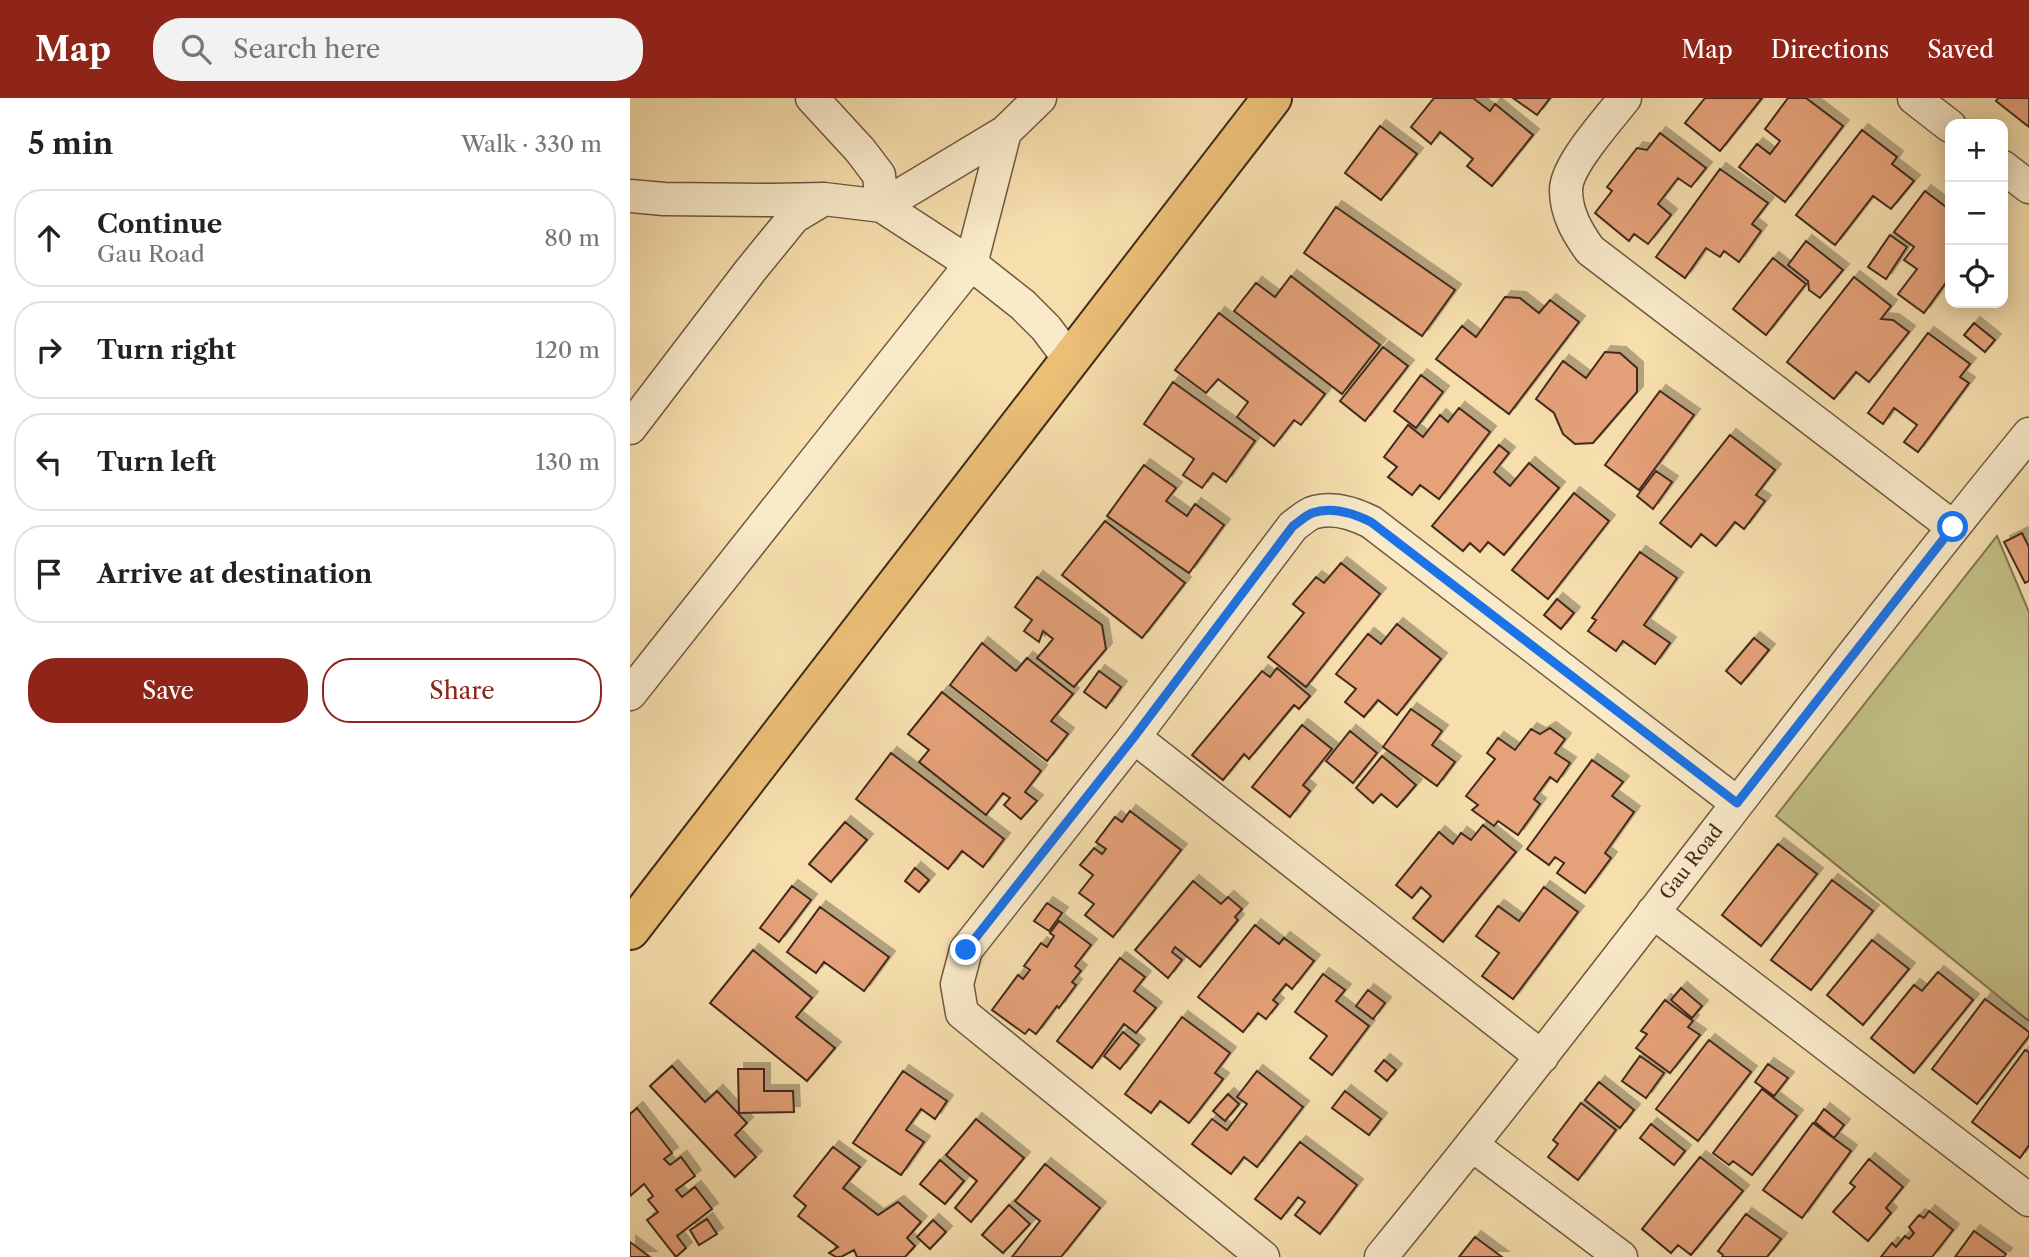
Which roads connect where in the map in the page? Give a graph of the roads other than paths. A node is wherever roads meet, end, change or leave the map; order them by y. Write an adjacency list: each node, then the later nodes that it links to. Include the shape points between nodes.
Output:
1 (811, 98): 12 (street, via 879,175)
2 (1040, 98): 7 (street)
3 (1272, 98): 14 (main road)
4 (1625, 98): 17 (street, via 1573,166 1566,188 1577,232 1590,250)
5 (1913, 98): 6 (street)
6 (1945, 122)
7 (1006, 132): 12 (street); 13 (street)
8 (2008, 171): 9 (street)
9 (2029, 187)
10 (630, 195): 11 (street)
11 (824, 199): 12 (street); 15 (street, via 794,217)
12 (882, 206): 13 (street)
13 (971, 264): 14 (street, via 1023,305); 18 (street)
14 (1070, 360): 22 (main road)
15 (630, 428)
16 (2029, 434): 17 (street, Gau Road)
17 (1953, 527): 20 (street, Gau Road)
18 (630, 694)
19 (1134, 737): 20 (street, via 1293,526 1311,513 1334,510 1371,522); 23 (street); 26 (street, via 966,950 957,984 962,1013)
20 (1737, 803): 21 (street, Gau Road)
21 (1653, 912): 23 (street, Gau Road); 25 (street)
22 (630, 930)
23 (1542, 1057): 24 (street, Gau Road)
24 (1472, 1145): 27 (street, Gau Road); 28 (street)
25 (2029, 1200)
26 (1263, 1257)
27 (1381, 1257)
28 (1620, 1257)

